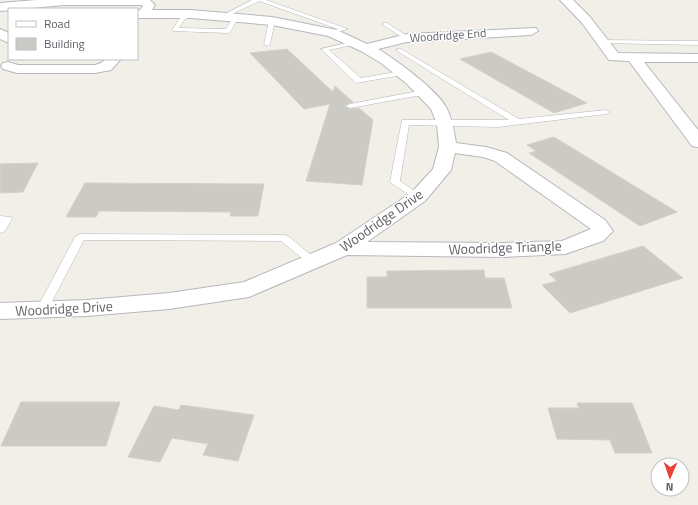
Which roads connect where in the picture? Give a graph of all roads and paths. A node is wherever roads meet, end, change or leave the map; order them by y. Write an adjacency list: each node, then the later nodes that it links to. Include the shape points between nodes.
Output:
1 (256, 0): 7 (lane)
2 (260, 0): 12 (lane, via 344,29)
3 (566, 0): 14 (street, via 586,20)
4 (13, 3): 5 (street); 6 (street)
5 (52, 4): 8 (street, via 144,1 149,5)
6 (0, 7)
7 (223, 12): 8 (street, Woodridge Drive); 9 (street, Woodridge Drive)
8 (139, 18)
9 (272, 21): 12 (street, Woodridge Drive); 16 (lane)
10 (385, 24): 13 (lane)
11 (531, 30): 13 (street, Woodridge End)
12 (332, 33): 17 (street, Woodridge Drive)
13 (407, 38): 17 (street, Woodridge End)
14 (602, 42): 15 (lane); 20 (street, via 614,57)
15 (698, 43)
16 (267, 44)
17 (361, 45): 18 (street, Woodridge Drive); 24 (lane, via 324,49 359,81)
18 (392, 55): 19 (lane); 19 (lane); 24 (street, Woodridge Drive)
19 (407, 55): 28 (lane)
20 (634, 58): 21 (street); 30 (street)
21 (698, 58)
22 (113, 60): 23 (street, via 106,66 95,68 16,69)
23 (9, 64)
24 (402, 73): 25 (street, Woodridge Drive)
25 (424, 92): 26 (lane); 29 (street, Woodridge Drive, via 438,106)
26 (350, 106)
27 (606, 112): 28 (lane)
28 (518, 122): 29 (lane)
29 (445, 124): 31 (street, Woodridge Drive); 32 (lane, via 405,122 395,182)
30 (698, 142)
31 (448, 147): 32 (street, Woodridge Drive, via 442,170); 35 (street, Woodridge Triangle, via 486,152 501,157 598,224 602,231 564,247 503,250)
32 (418, 197): 35 (street, Woodridge Drive)
33 (0, 219): 34 (lane, via 7,219)
34 (0, 230)
35 (344, 248): 36 (street, Woodridge Drive)
36 (312, 261): 38 (street, Woodridge Drive, via 249,289 169,301); 38 (lane, via 284,238 80,237)
37 (0, 310): 38 (street, Woodridge Drive)
38 (42, 310)

